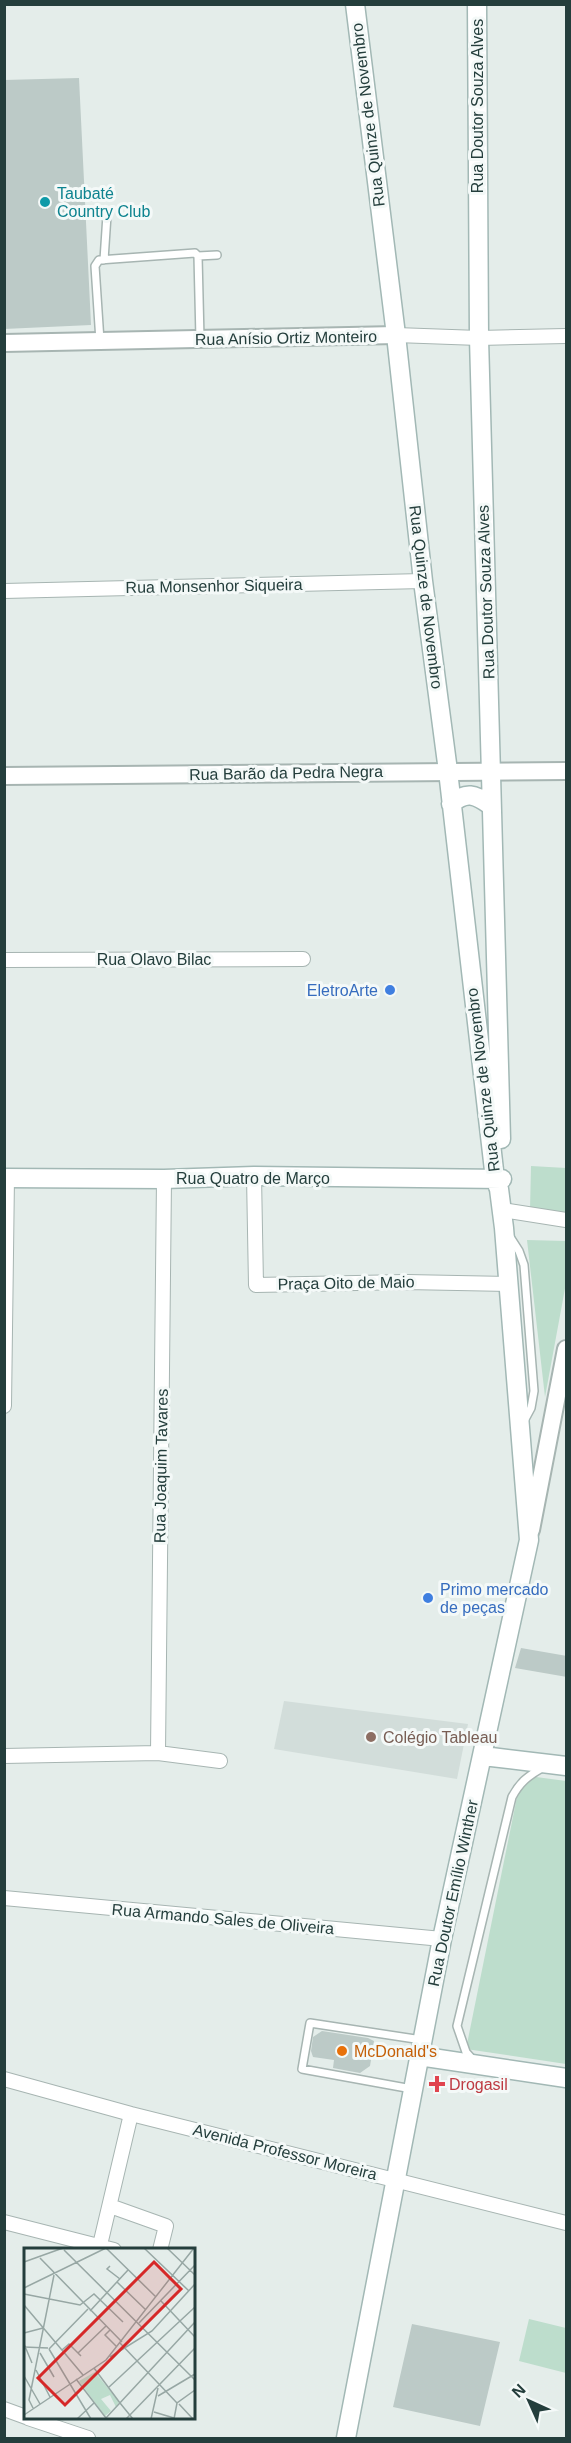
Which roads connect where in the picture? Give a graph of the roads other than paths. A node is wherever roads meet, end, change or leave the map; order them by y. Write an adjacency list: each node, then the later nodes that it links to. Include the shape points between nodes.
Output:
1 (355, 4): 7 (main road, Rua Quinze de Novembro)
2 (477, 4): 9 (main road, Rua Doutor Souza Alves)
3 (107, 215): 6 (lane)
4 (217, 255): 5 (lane)
5 (198, 256): 6 (lane, via 195,253); 10 (lane)
6 (104, 260): 11 (lane, via 95,266)
7 (396, 335): 9 (street, Rua Anísio Ortiz Monteiro); 10 (street, Rua Anísio Ortiz Monteiro); 13 (main road, Rua Quinze de Novembro)
8 (567, 336): 9 (street, Rua Anísio Ortiz Monteiro)
9 (479, 338): 17 (main road, Rua Doutor Souza Alves)
10 (200, 339): 11 (street, Rua Anísio Ortiz Monteiro)
11 (100, 341): 12 (street, Rua Anísio Ortiz Monteiro)
12 (4, 343)
13 (423, 581): 14 (street, Rua Monsenhor Siqueira); 15 (main road, Rua Quinze de Novembro)
14 (4, 591)
15 (448, 771): 17 (street, Rua Barão da Pedra Negra); 18 (street, Rua Barão da Pedra Negra); 19 (main road, Rua Quinze de Novembro)
16 (567, 771): 17 (street, Rua Barão da Pedra Negra)
17 (491, 772): 20 (main road, Rua Doutor Souza Alves)
18 (4, 776)
19 (451, 804): 20 (main road, via 467,794); 26 (main road, Rua Quinze de Novembro)
20 (490, 805): 26 (main road, Rua Doutor Souza Alves)
21 (303, 959): 22 (street, Rua Olavo Bilac)
22 (4, 960)
23 (254, 1176): 25 (main road, Rua Quatro de Março); 26 (main road, Rua Quatro de Março); 30 (street, Praça Oito de Maio, via 256,1285)
24 (6, 1178): 25 (main road, Rua Quatro de Março); 32 (street)
25 (164, 1179): 35 (street, Rua Joaquim Tavares)
26 (499, 1183): 27 (main road, Rua Quinze de Novembro)
27 (502, 1210): 28 (street); 29 (main road, Rua Quinze de Novembro)
28 (567, 1220)
29 (504, 1228): 30 (main road, Rua Quinze de Novembro); 33 (lane, via 519,1251 527,1281 534,1391)
30 (509, 1284): 33 (main road, Rua Quinze de Novembro)
31 (567, 1349): 34 (street, Rua Doutor Emílio Winther)
32 (4, 1406)
33 (521, 1429): 34 (main road, Rua Quinze de Novembro)
34 (529, 1540): 37 (main road, Rua Doutor Emílio Winther)
35 (158, 1753): 36 (street); 38 (street)
36 (4, 1756)
37 (483, 1756): 39 (main road); 41 (main road, Rua Doutor Emílio Winther)
38 (220, 1761)
39 (559, 1765): 43 (lane, via 527,1776 518,1785 509,1808 457,2026 466,2052)
40 (4, 1898): 41 (street, Rua Armando Sales de Oliveira)
41 (442, 1939): 42 (main road, Rua Doutor Emílio Winther)
42 (421, 2048): 43 (main road); 46 (main road, Rua Doutor Emílio Winther); 46 (lane, via 310,2023 302,2069)
43 (478, 2066): 44 (main road)
44 (567, 2078)
45 (4, 2079): 47 (street, Avenida Professor Moreira)
46 (413, 2089): 48 (main road, Rua Doutor Emílio Winther)
47 (131, 2115): 48 (street, Avenida Professor Moreira); 49 (street)
48 (395, 2179): 51 (street, Avenida Professor Moreira); 58 (main road, Rua Doutor Emílio Winther)
49 (110, 2206): 52 (street); 53 (street, via 166,2226)
50 (4, 2222): 52 (street)
51 (567, 2223)
52 (107, 2247)
53 (160, 2248)
54 (4, 2409): 55 (street)
55 (24, 2416)
56 (33, 2419): 57 (street)
57 (88, 2439)
58 (346, 2439)

